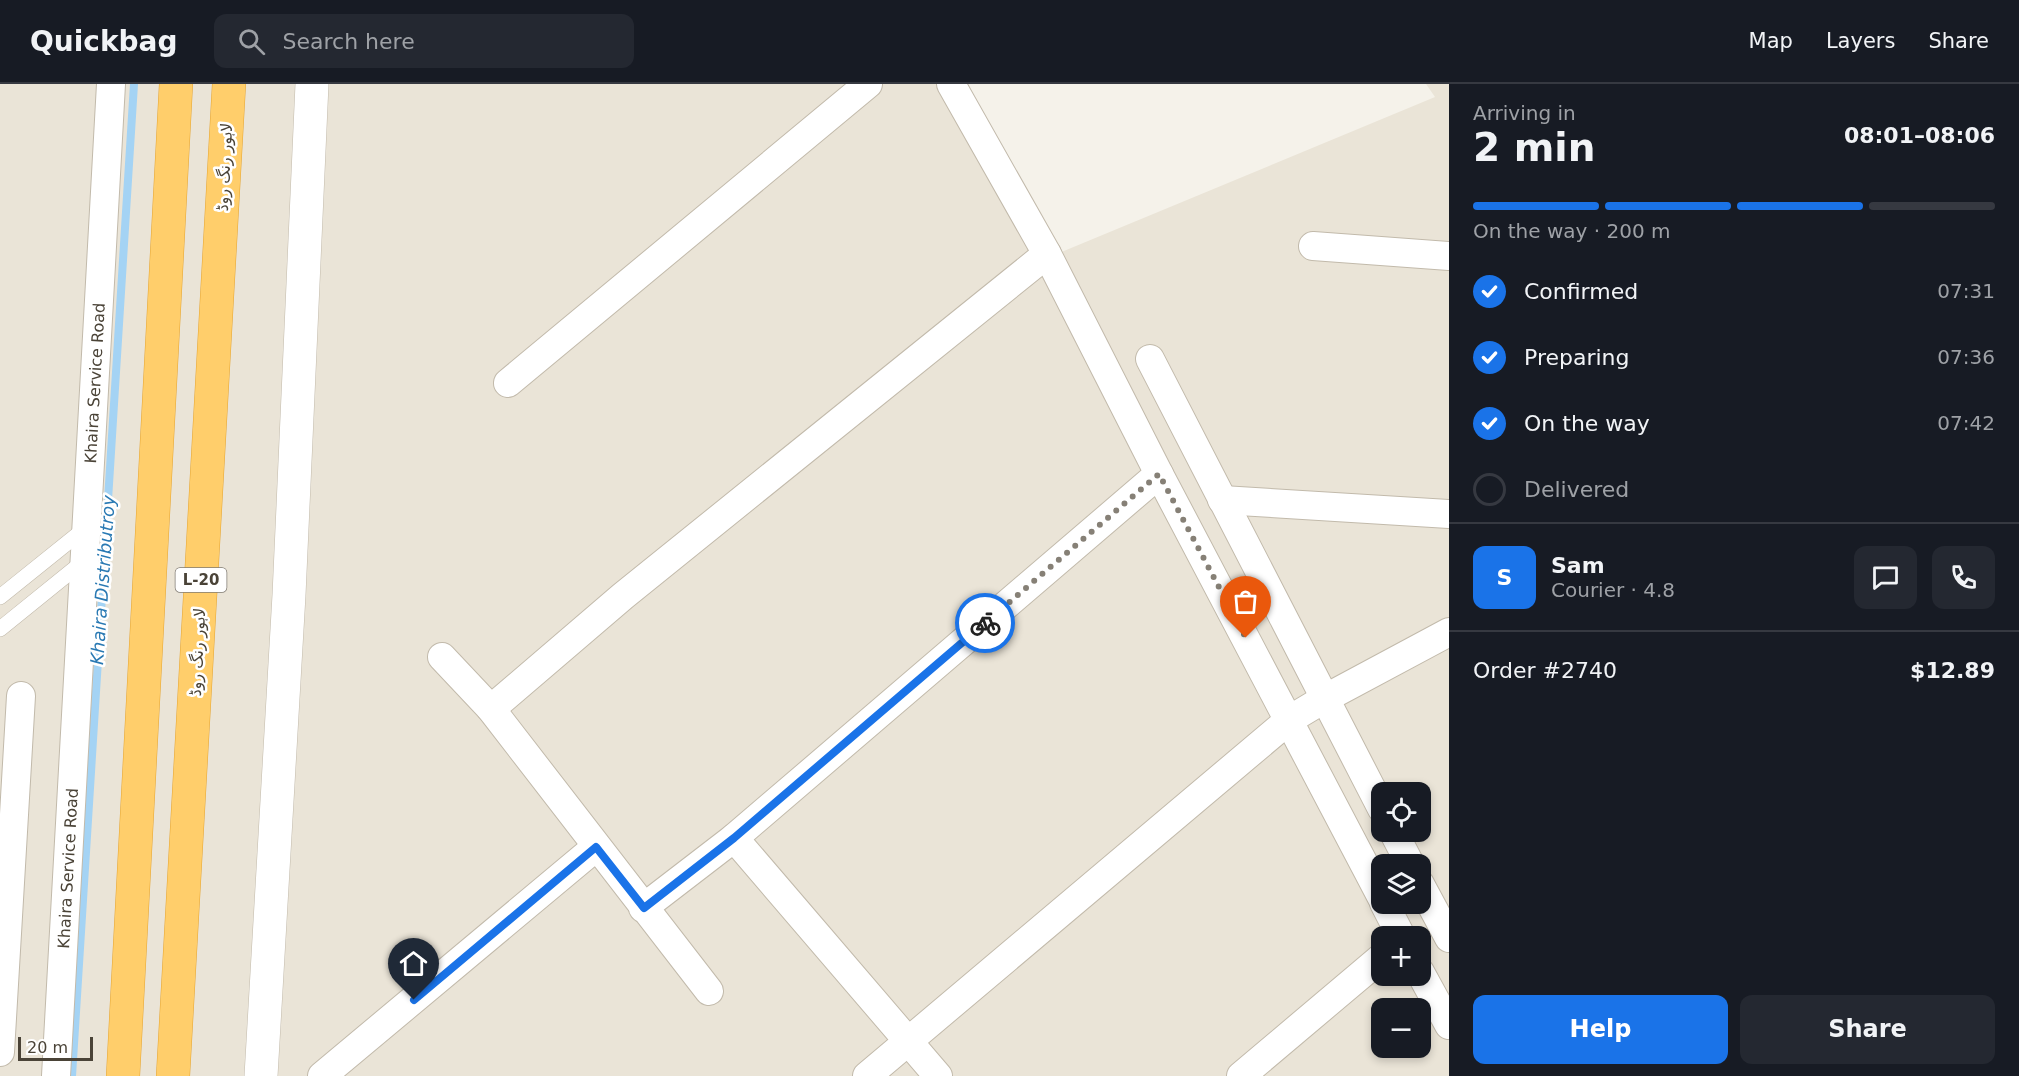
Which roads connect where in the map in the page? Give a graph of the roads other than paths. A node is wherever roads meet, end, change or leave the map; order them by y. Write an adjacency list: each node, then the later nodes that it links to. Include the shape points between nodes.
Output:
1 (111, 84): 15 (street, Khaira Service Road)
2 (176, 84): 39 (highway)
3 (229, 84): 40 (highway, لاہور رنگ روڈ / L-20)
4 (312, 84): 41 (street)
5 (868, 84): 11 (street)
6 (951, 84): 8 (street)
7 (1312, 246): 9 (street)
8 (1047, 254): 12 (street); 23 (street, via 623,596)
9 (1449, 256)
10 (1150, 359): 13 (street)
11 (508, 383)
12 (1159, 474): 24 (street); 26 (street)
13 (1221, 500): 14 (street); 22 (street)
14 (1449, 514)
15 (87, 527): 16 (street, Khaira Service Road); 17 (lane)
16 (84, 561): 18 (lane); 38 (street, Khaira Service Road)
17 (0, 597)
18 (0, 629)
19 (1449, 632): 22 (street)
20 (442, 657): 23 (street)
21 (21, 696): 37 (street)
22 (1324, 699): 24 (street); 25 (street)
23 (491, 709): 27 (street)
24 (1289, 720): 28 (street); 36 (street)
25 (1371, 788)
26 (734, 838): 30 (street); 36 (street)
27 (596, 847): 30 (street); 42 (street)
28 (1371, 877)
29 (1431, 904): 31 (street)
30 (644, 908): 34 (street)
31 (1449, 938)
32 (1371, 966): 45 (street)
33 (1428, 986): 35 (street)
34 (709, 992)
35 (1449, 1025)
36 (909, 1041): 43 (street); 44 (street)
37 (0, 1052)
38 (56, 1076)
39 (123, 1076)
40 (173, 1076)
41 (261, 1076)
42 (322, 1076)
43 (867, 1076)
44 (938, 1076)
45 (1241, 1076)

